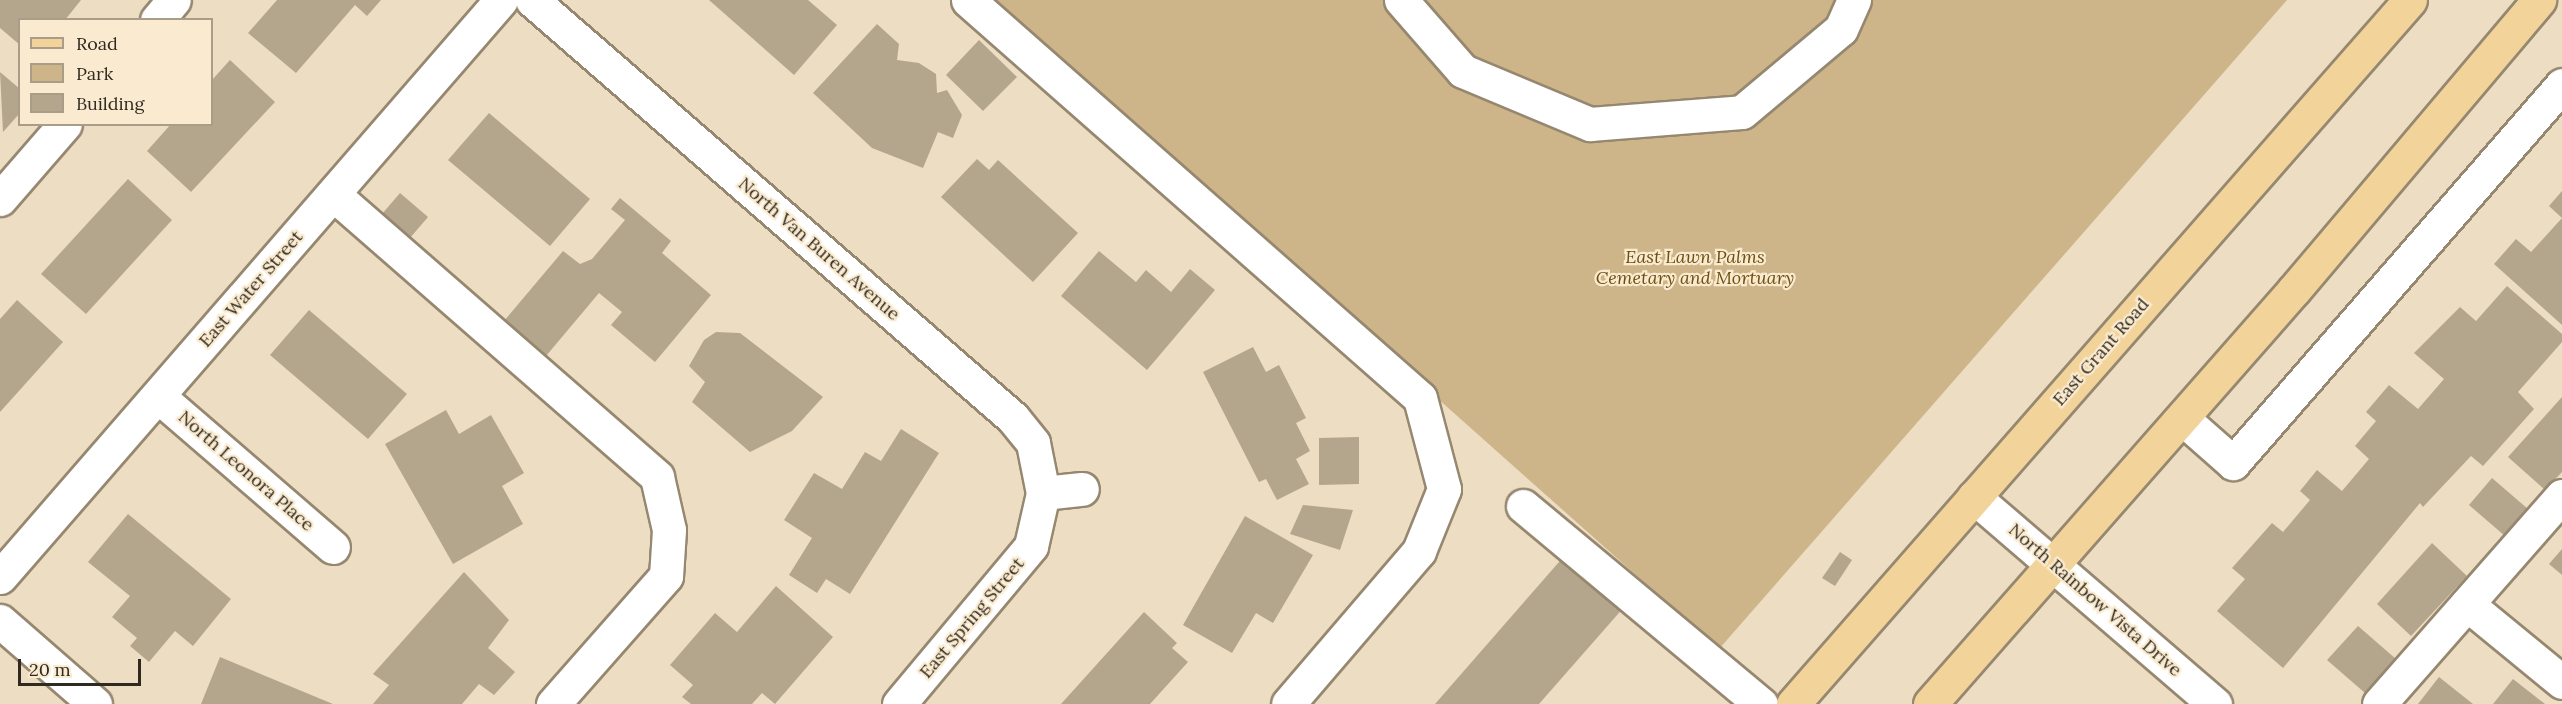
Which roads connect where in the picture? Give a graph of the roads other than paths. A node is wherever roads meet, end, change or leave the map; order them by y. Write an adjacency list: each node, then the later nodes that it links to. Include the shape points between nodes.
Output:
1 (174, 0): 9 (street)
2 (501, 0): 12 (street, East Water Street)
3 (532, 0): 17 (street, North Van Buren Avenue, via 1014,418 1033,443)
4 (968, 0): 31 (street, via 1420,398 1444,489 1419,551)
5 (1401, 0): 6 (street, via 1463,71 1590,123 1742,112 1841,29)
6 (1854, 0)
7 (2410, 0): 19 (main road, East Grant Road)
8 (2539, 0): 15 (main road)
9 (159, 18)
10 (2562, 85): 15 (street, via 2233,463)
11 (63, 126): 13 (street)
12 (333, 194): 14 (street, East Water Street); 29 (street, via 657,477 669,530 666,576)
13 (0, 199)
14 (158, 396): 21 (street, North Leonora Place); 23 (street, East Water Street)
15 (2182, 418): 22 (main road)
16 (1082, 489): 17 (street)
17 (1043, 493): 30 (street, East Spring Street, via 1031,546)
18 (2562, 496): 24 (street)
19 (1974, 497): 22 (street, North Rainbow Vista Drive); 33 (main road, East Grant Road)
20 (1523, 506): 32 (street)
21 (333, 547)
22 (2053, 564): 27 (main road); 34 (street, North Rainbow Vista Drive)
23 (0, 577)
24 (2467, 604): 26 (street); 35 (street)
25 (0, 621): 28 (street)
26 (2562, 682)
27 (1936, 702)
28 (95, 704)
29 (553, 704)
30 (899, 704)
31 (1288, 704)
32 (1761, 704)
33 (1793, 704)
34 (2215, 704)
35 (2379, 704)

